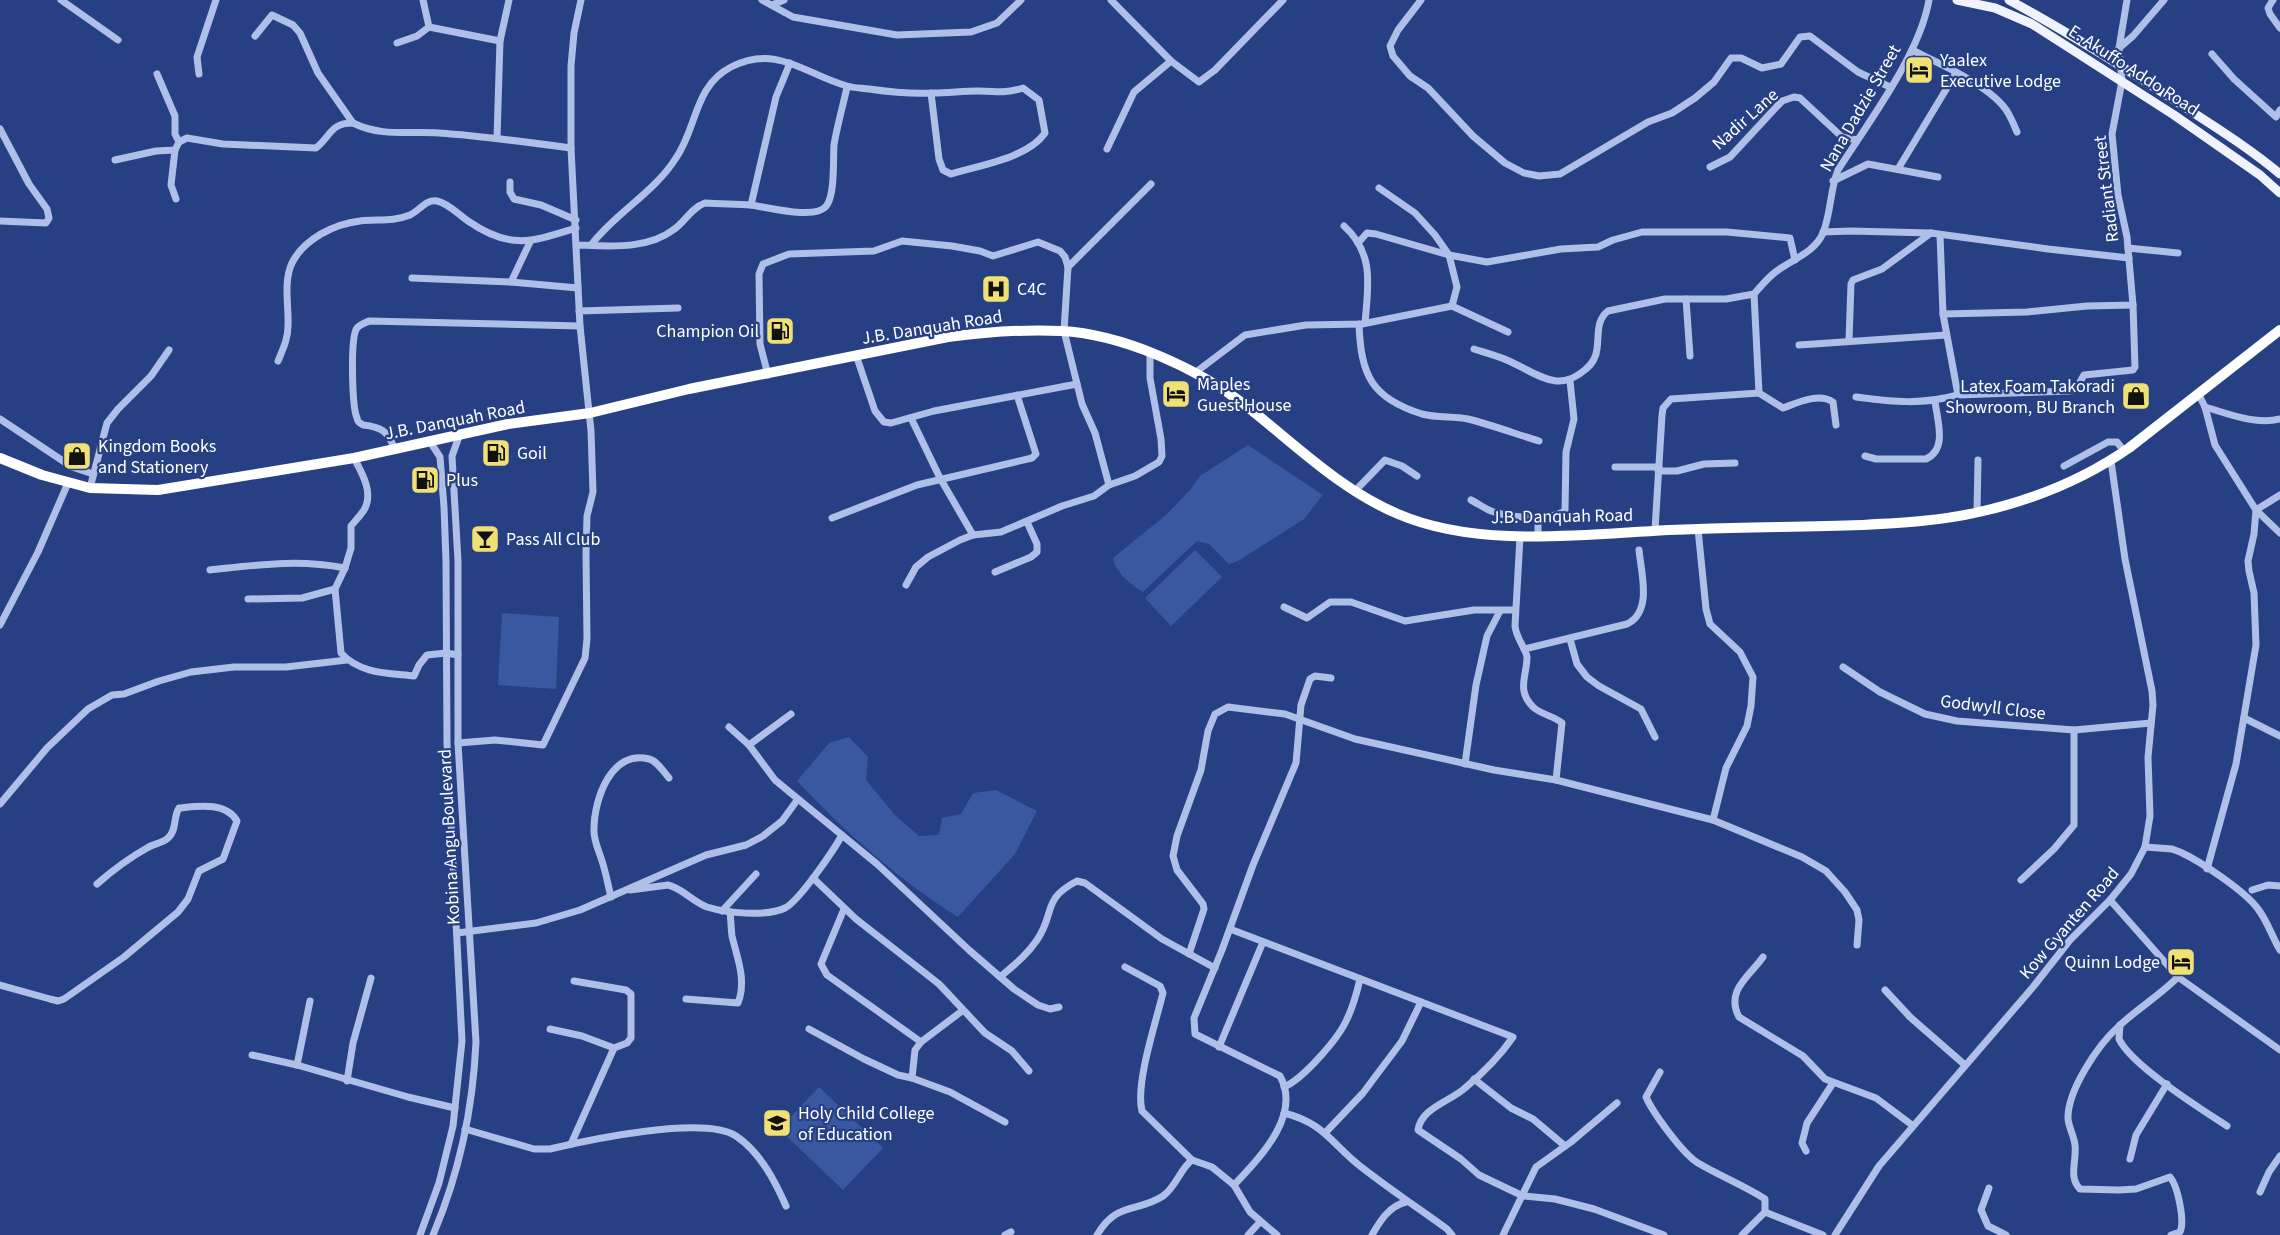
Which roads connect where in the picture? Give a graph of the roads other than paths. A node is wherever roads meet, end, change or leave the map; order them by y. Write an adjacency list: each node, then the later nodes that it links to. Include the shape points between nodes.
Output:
1 (61, 0): 23 (street)
2 (216, 0): 34 (street, via 197,57)
3 (423, 0): 20 (street)
4 (509, 0): 24 (street)
5 (581, 0): 46 (street, via 571,66)
6 (762, 0): 19 (street)
7 (784, 0): 19 (street)
8 (1021, 0): 18 (street)
9 (1111, 0): 29 (street)
10 (1283, 0): 29 (street, via 1199,82)
11 (1421, 0): 37 (street, via 1398,30 1390,46 1393,56 1505,163 1539,176 1560,174 1648,122 1672,113 1714,82 1731,58 1741,58 1762,68 1781,64 1800,38 1810,36 1858,72)
12 (1929, 0): 27 (street, Nana Dadzie Street)
13 (1957, 0): 35 (main road, E. Akuffo Addo Road, via 1995,8 2032,24)
14 (2009, 0): 31 (main road, E. Akuffo Addo Road)
15 (2127, 0): 26 (street, Radiant Street)
16 (2164, 0): 26 (street)
17 (2272, 0): 21 (street, via 2268,8)
18 (1014, 3): 19 (street, via 997,23 971,32 897,35 793,17)
19 (772, 5)
20 (429, 27): 24 (street); 25 (street)
21 (2280, 27)
22 (255, 36): 40 (street, via 272,15 293,26 318,74)
23 (117, 40)
24 (500, 41): 43 (street)
25 (397, 43)
26 (2119, 48): 31 (street, Radiant Street)
27 (1912, 50): 32 (street); 37 (street, Nana Dadzie Street)
28 (2212, 54): 39 (street, via 2276,117)
29 (1172, 61): 47 (street, via 1134,92)
30 (790, 63): 36 (street); 60 (street, via 776,97); 71 (street, via 775,58 755,59 730,68 714,80 702,94 678,156)
31 (2121, 66): 35 (street, Radiant Street); 52 (main road, E. Akuffo Addo Road, via 2259,156)
32 (1956, 73): 42 (street, via 2003,105); 51 (street)
33 (157, 74): 45 (street, via 175,116)
34 (199, 74)
35 (2122, 81): 58 (main road, E. Akuffo Addo Road); 72 (street, Radiant Street, via 2112,134)
36 (848, 87): 38 (street); 60 (street, via 835,143 828,204 812,212)
37 (1890, 87): 44 (street, Nana Dadzie Street)
38 (931, 93): 38 (street, via 1005,93 1023,88 1039,100 1045,133 1021,153 951,174 943,170 939,159)
39 (2280, 110)
40 (353, 123): 43 (street, via 377,132); 45 (street, via 332,128 316,148 223,144 187,138)
41 (0, 129): 62 (street, via 47,209 49,219 46,223)
42 (2017, 132)
43 (496, 138): 46 (street)
44 (1857, 140): 50 (street, Nadir Lane, via 1842,137 1800,98 1794,97 1782,101 1730,157); 54 (street, Nana Dadzie Street)
45 (179, 141): 48 (street)
46 (571, 148): 61 (street)
47 (1107, 149)
48 (175, 150): 49 (street); 59 (street, via 171,185)
49 (115, 160)
50 (1710, 167)
51 (1898, 169): 53 (street); 54 (street, via 1868,164)
52 (2280, 174)
53 (1938, 177)
54 (1833, 181): 65 (street, Nana Dadzie Street)
55 (510, 182): 61 (street, via 514,199)
56 (1151, 184): 77 (street)
57 (1379, 188): 74 (street, via 1416,213)
58 (2280, 193)
59 (176, 199)
60 (751, 205): 71 (street, via 705,203 659,239 615,246)
61 (576, 220): 64 (street)
62 (0, 222)
63 (1344, 226): 69 (street)
64 (576, 228): 68 (street); 70 (street)
65 (1823, 232): 66 (street); 76 (street)
66 (1931, 233): 67 (street); 94 (street, via 1882,269 1853,280)
67 (1940, 235): 75 (street); 87 (street)
68 (531, 242): 79 (street); 101 (street, via 476,227 442,202 434,201 399,218 360,221 329,230 303,248 287,275 287,342)
69 (1358, 243): 74 (street, via 1367,233 1376,234); 88 (street, via 1369,277)
70 (577, 245): 71 (street); 80 (street)
71 (591, 245)
72 (2128, 248): 73 (street); 75 (street, Radiant Street)
73 (2178, 254)
74 (1449, 255): 76 (street, via 1486,262 1598,247 1642,232 1690,231 1790,238); 84 (street, via 1456,287)
75 (2129, 258): 83 (street, Radiant Street)
76 (1795, 260): 81 (street, via 1774,273)
77 (1068, 267): 91 (street); 103 (street, via 1060,251 1038,242 993,256 961,248 902,242 874,250 789,254 763,264 759,274 760,344)
78 (412, 278): 79 (street)
79 (511, 282): 80 (street)
80 (579, 288): 86 (street)
81 (1754, 294): 82 (street); 106 (street)
82 (1686, 299): 100 (street); 104 (street, via 1665,299 1602,315 1597,354 1592,364)
83 (2133, 305): 87 (street); 109 (street, Radiant Street, via 2133,370 2084,375 2070,391)
84 (1452, 306): 88 (street); 92 (street)
85 (678, 308): 86 (street)
86 (579, 311): 89 (street)
87 (1943, 314): 93 (street)
88 (1362, 324): 102 (street, via 1306,325 1245,335); 120 (street, via 1365,372 1388,398 1422,413 1466,419)
89 (580, 326): 113 (street); 121 (street, via 369,321 363,324 357,328 352,357 356,416 363,425 375,426 389,435)
90 (2280, 330): 107 (highway, J.B. Danquah Road)
91 (1064, 331): 98 (highway, J.B. Danquah Road); 99 (highway, J.B. Danquah Road, via 988,332); 105 (street)
92 (1508, 332)
93 (1946, 335): 94 (street); 109 (street)
94 (1849, 340): 95 (street)
95 (1799, 345)
96 (1474, 348): 104 (street, via 1547,379)
97 (169, 350): 134 (street, via 151,376 106,423)
98 (1150, 353): 102 (highway, J.B. Danquah Road); 138 (street, via 1162,456 1150,468)
99 (856, 355): 103 (highway, J.B. Danquah Road); 114 (street, via 879,418 891,423)
100 (1690, 356)
101 (278, 361)
102 (1196, 372): 140 (highway, J.B. Danquah Road, via 1243,403)
103 (768, 375): 113 (highway, J.B. Danquah Road)
104 (1570, 381): 146 (street, via 1574,419 1566,452 1565,511)
105 (1077, 384): 108 (street); 138 (street)
106 (1759, 393): 117 (street, via 1783,408 1798,400 1828,398 1833,402); 133 (street, via 1671,399 1663,408)
107 (2198, 393): 112 (street); 122 (highway, J.B. Danquah Road)
108 (1017, 395): 114 (street); 136 (street, via 1036,454)
109 (1958, 395): 111 (street)
110 (1856, 397): 111 (street, via 1913,403)
111 (1935, 401): 124 (street, via 1940,441 1932,456)
112 (2205, 407): 116 (street, via 2240,418); 143 (street, via 2215,445)
113 (590, 413): 118 (highway, J.B. Danquah Road); 180 (street, via 592,492 587,535 585,658 543,745 488,740)
114 (911, 418): 136 (street)
115 (0, 419): 134 (street, via 72,467)
116 (2280, 419)
117 (1836, 425)
118 (460, 434): 119 (highway, J.B. Danquah Road); 123 (street, Kobina Angu Boulevard)
119 (429, 440): 121 (highway, J.B. Danquah Road); 125 (street, Kobina Angu Boulevard)
120 (1539, 441)
121 (394, 448): 127 (highway, J.B. Danquah Road)
122 (2124, 451): 129 (highway, J.B. Danquah Road); 131 (street, via 2116,442 2108,442)
123 (452, 456): 125 (street); 168 (street, Kobina Angu Boulevard)
124 (1865, 456)
125 (440, 457): 167 (street, Kobina Angu Boulevard)
126 (0, 458): 137 (highway, J.B. Danquah Road)
127 (354, 458): 139 (highway, J.B. Danquah Road, via 158,490); 155 (street, via 367,491 363,511 351,526 351,548)
128 (1978, 460): 144 (street)
129 (2111, 461): 144 (highway, J.B. Danquah Road, via 2046,494); 175 (street, Kow Gyanten Road, via 2125,559 2151,680)
130 (1735, 463): 133 (street, via 1704,464 1677,471)
131 (2064, 465)
132 (1615, 467): 133 (street)
133 (1659, 469): 149 (street)
134 (93, 474): 139 (street)
135 (1417, 476): 140 (street, via 1384,460)
136 (940, 478): 145 (street); 151 (street)
137 (68, 483): 139 (highway, J.B. Danquah Road); 164 (street)
138 (1109, 485): 147 (street, via 1094,496)
139 (90, 488)
140 (1354, 492): 152 (highway, J.B. Danquah Road, via 1400,515 1437,527)
141 (2280, 495): 143 (street)
142 (1471, 500): 146 (street, via 1492,511)
143 (2256, 510): 150 (street); 173 (street, via 2248,561 2256,645)
144 (1977, 513): 148 (highway, J.B. Danquah Road, via 1896,523)
145 (832, 518)
146 (1538, 518): 153 (street)
147 (1027, 522): 151 (street, via 1001,532); 157 (street, via 1037,544 1036,552)
148 (1698, 529): 149 (highway, J.B. Danquah Road); 187 (street, via 1710,624 1740,652 1753,677 1747,726 1726,768)
149 (1654, 530): 153 (highway, J.B. Danquah Road)
150 (2280, 533)
151 (974, 535): 158 (street, via 928,557 915,567)
152 (1520, 537): 153 (highway, J.B. Danquah Road); 162 (street)
153 (1538, 537)
154 (1639, 550): 165 (street, via 1643,599 1637,617 1627,624)
155 (345, 568): 156 (street, via 284,562); 159 (street)
156 (210, 570)
157 (994, 572)
158 (906, 585)
159 (335, 589): 160 (street, via 302,598); 169 (street, via 339,647)
160 (248, 598)
161 (1284, 607): 163 (street, via 1307,618 1330,602 1351,602 1405,621 1473,610)
162 (1515, 610): 163 (street); 166 (street, via 1516,636)
163 (1500, 611): 182 (street, via 1487,636)
164 (0, 625)
165 (1570, 639): 166 (street); 179 (street, via 1581,670 1599,686 1641,709)
166 (1524, 649): 184 (street, via 1527,658 1522,682 1527,699 1535,710 1562,723)
167 (446, 653): 168 (street); 169 (street, via 427,655 414,676 365,669); 204 (street, Kobina Angu Boulevard)
168 (458, 655): 180 (street, Kobina Angu Boulevard)
169 (347, 660): 186 (street, via 191,672 112,695 88,709 46,748)
170 (1843, 667): 177 (street, Godwyll Close, via 1880,692 1925,714 1957,722)
171 (1331, 678): 174 (street, via 1310,679)
172 (791, 714): 181 (street)
173 (2244, 718): 178 (street); 190 (street, via 2236,764)
174 (1300, 719): 182 (street, via 1355,739); 202 (street, via 1296,763); 208 (street, via 1228,707 1215,714 1173,856 1177,870 1204,909)
175 (2151, 723): 177 (street, Godwyll Close); 189 (street, Kow Gyanten Road, via 2150,816)
176 (729, 727): 181 (street)
177 (2074, 730): 193 (street, via 2074,825)
178 (2280, 736)
179 (1655, 738)
180 (458, 743): 203 (street, Kobina Angu Boulevard)
181 (749, 745): 185 (street, via 775,780)
182 (1465, 764): 184 (street)
183 (669, 778): 198 (street, via 649,759 618,764 608,778 593,831)
184 (1556, 780): 187 (street)
185 (798, 799): 188 (street); 196 (street, via 782,821 746,845 706,855)
186 (0, 804)
187 (1713, 820): 206 (street, via 1802,857 1826,872 1857,910)
188 (842, 835): 192 (street); 212 (street)
189 (2145, 847): 190 (street, via 2172,849); 199 (street, Kow Gyanten Road, via 2131,874)
190 (2207, 869): 207 (street, via 2253,902)
191 (756, 874): 201 (street)
192 (813, 878): 200 (street); 201 (street, via 786,908 769,912)
193 (2021, 880)
194 (98, 884): 217 (street, via 120,864 152,844 167,840 179,808 223,808 237,821 223,859 199,872 178,912 124,957 64,999)
195 (2280, 886): 197 (street)
196 (626, 890): 198 (street); 201 (street, via 673,886 694,902)
197 (2252, 890)
198 (611, 897): 203 (street, via 536,923)
199 (2110, 900): 213 (street); 233 (street, Kow Gyanten Road)
200 (844, 909): 223 (street, via 939,984); 227 (street, via 821,964 827,975)
201 (726, 911): 219 (street, via 741,969 741,997 738,1003)
202 (1230, 929): 205 (street); 211 (street)
203 (469, 932): 204 (street); 248 (street, Kobina Angu Boulevard, via 476,1042)
204 (457, 933): 243 (street, Kobina Angu Boulevard, via 462,1041)
205 (1263, 942): 215 (street); 228 (street)
206 (1857, 945)
207 (2280, 950)
208 (1189, 954): 211 (street); 212 (street, via 1077,881 1057,894 1036,941)
209 (1763, 957): 239 (street, via 1737,988 1735,1004 1739,1017 1803,1056)
210 (1125, 968): 255 (street, via 1160,986 1163,993 1143,1078 1142,1111)
211 (1215, 968): 228 (street, via 1194,1018 1195,1034)
212 (1000, 977): 222 (street, via 1038,1005)
213 (2178, 977): 224 (street); 230 (street)
214 (371, 978): 238 (street, via 353,1042)
215 (1360, 979): 221 (street); 241 (street, via 1347,1021 1320,1057 1295,1082)
216 (574, 981): 229 (street, via 631,994 631,1038)
217 (0, 985)
218 (1885, 990): 233 (street)
219 (686, 999)
220 (310, 1001): 232 (street)
221 (1421, 1002): 237 (street, via 1513,1037 1493,1064); 249 (street, via 1402,1041 1363,1093)
222 (1059, 1007)
223 (962, 1011): 227 (street); 234 (street, via 1012,1051)
224 (2120, 1025): 240 (street, via 2122,1044); 277 (street, via 2083,1074 2069,1108 2068,1121 2076,1147 2073,1179 2080,1189 2119,1191 2170,1177 2175,1183 2183,1226)
225 (550, 1029): 229 (street)
226 (809, 1029): 236 (street, via 864,1059)
227 (921, 1042): 236 (street, via 915,1050)
228 (1219, 1047): 241 (street, via 1280,1076)
229 (614, 1048): 250 (street)
230 (2280, 1050)
231 (252, 1055): 232 (street)
232 (297, 1065): 238 (street)
233 (1965, 1065): 246 (street, Kow Gyanten Road)
234 (1029, 1071)
235 (1660, 1072): 262 (street, via 1646,1097 1650,1108 1696,1162 1764,1199)
236 (912, 1078): 245 (street, via 950,1092)
237 (1474, 1079): 251 (street); 259 (street, via 1426,1115 1418,1130 1479,1175)
238 (347, 1081): 243 (street)
239 (1833, 1083): 246 (street, via 1876,1098); 252 (street, via 1807,1123 1802,1143)
240 (2167, 1084): 247 (street); 254 (street, via 2136,1135)
241 (1284, 1087): 244 (street)
242 (1617, 1103): 251 (street)
243 (455, 1108): 264 (street, Kobina Angu Boulevard, via 439,1183)
244 (1284, 1113): 249 (street); 256 (street, via 1264,1151)
245 (1005, 1122)
246 (1912, 1125): 275 (street, Kow Gyanten Road, via 1879,1166)
247 (2227, 1126)
248 (465, 1129): 250 (street, via 534,1149); 265 (street, Kobina Angu Boulevard, via 451,1187)
249 (1326, 1132): 260 (street, via 1355,1162)
250 (571, 1144): 261 (street, via 678,1127 735,1135 760,1159)
251 (1565, 1146): 259 (street, via 1536,1167)
252 (1806, 1151)
253 (2280, 1156): 258 (street)
254 (2130, 1159)
255 (1192, 1160): 256 (street, via 1212,1167); 266 (street, via 1167,1194 1116,1213)
256 (1234, 1185): 263 (street)
257 (1989, 1188): 276 (street, via 1981,1210 1988,1226)
258 (2260, 1192)
259 (1523, 1196): 271 (street); 272 (street, via 1594,1209)
260 (1406, 1202): 269 (street, via 1388,1212); 270 (street)
261 (786, 1206)
262 (1765, 1212): 273 (street); 274 (street)
263 (1260, 1222): 267 (street); 268 (street)
264 (420, 1235)
265 (433, 1235)
266 (1097, 1235)
267 (1248, 1235)
268 (1277, 1235)
269 (1372, 1235)
270 (1452, 1235)
271 (1503, 1235)
272 (1664, 1235)
273 (1742, 1235)
274 (1823, 1235)
275 (1835, 1235)
276 (2006, 1235)
277 (2171, 1235)

